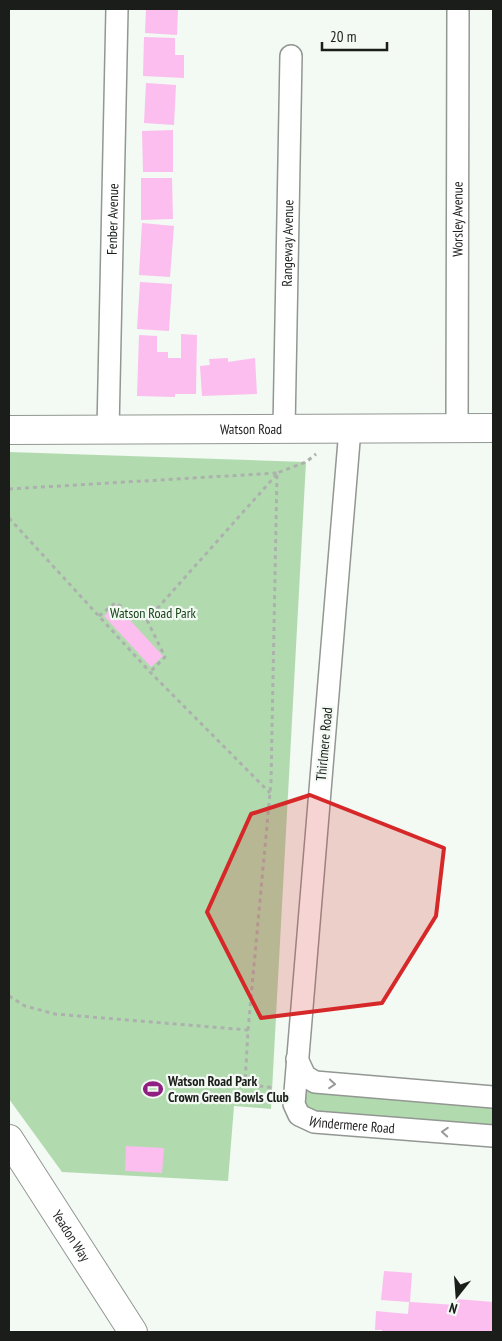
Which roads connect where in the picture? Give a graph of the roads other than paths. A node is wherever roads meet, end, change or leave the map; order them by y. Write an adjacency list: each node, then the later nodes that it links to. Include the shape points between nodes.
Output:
1 (117, 9): 9 (street, Fenber Avenue)
2 (458, 11): 4 (street, Worsley Avenue)
3 (291, 56): 6 (street, Rangeway Avenue)
4 (457, 428): 5 (street, Watson Road); 7 (street, Watson Road)
5 (493, 428)
6 (284, 429): 7 (street, Watson Road); 9 (street, Watson Road)
7 (350, 429): 10 (street, Thirlmere Road)
8 (9, 430): 9 (street, Watson Road)
9 (108, 430)
10 (298, 1059): 11 (street, one-way to 11, via 305,1076 315,1082); 12 (street, Windermere Road, one-way to 10, via 304,1119 295,1110)
11 (493, 1097)
12 (493, 1136)
13 (9, 1139): 14 (street, Yeadon Way)
14 (133, 1332)

